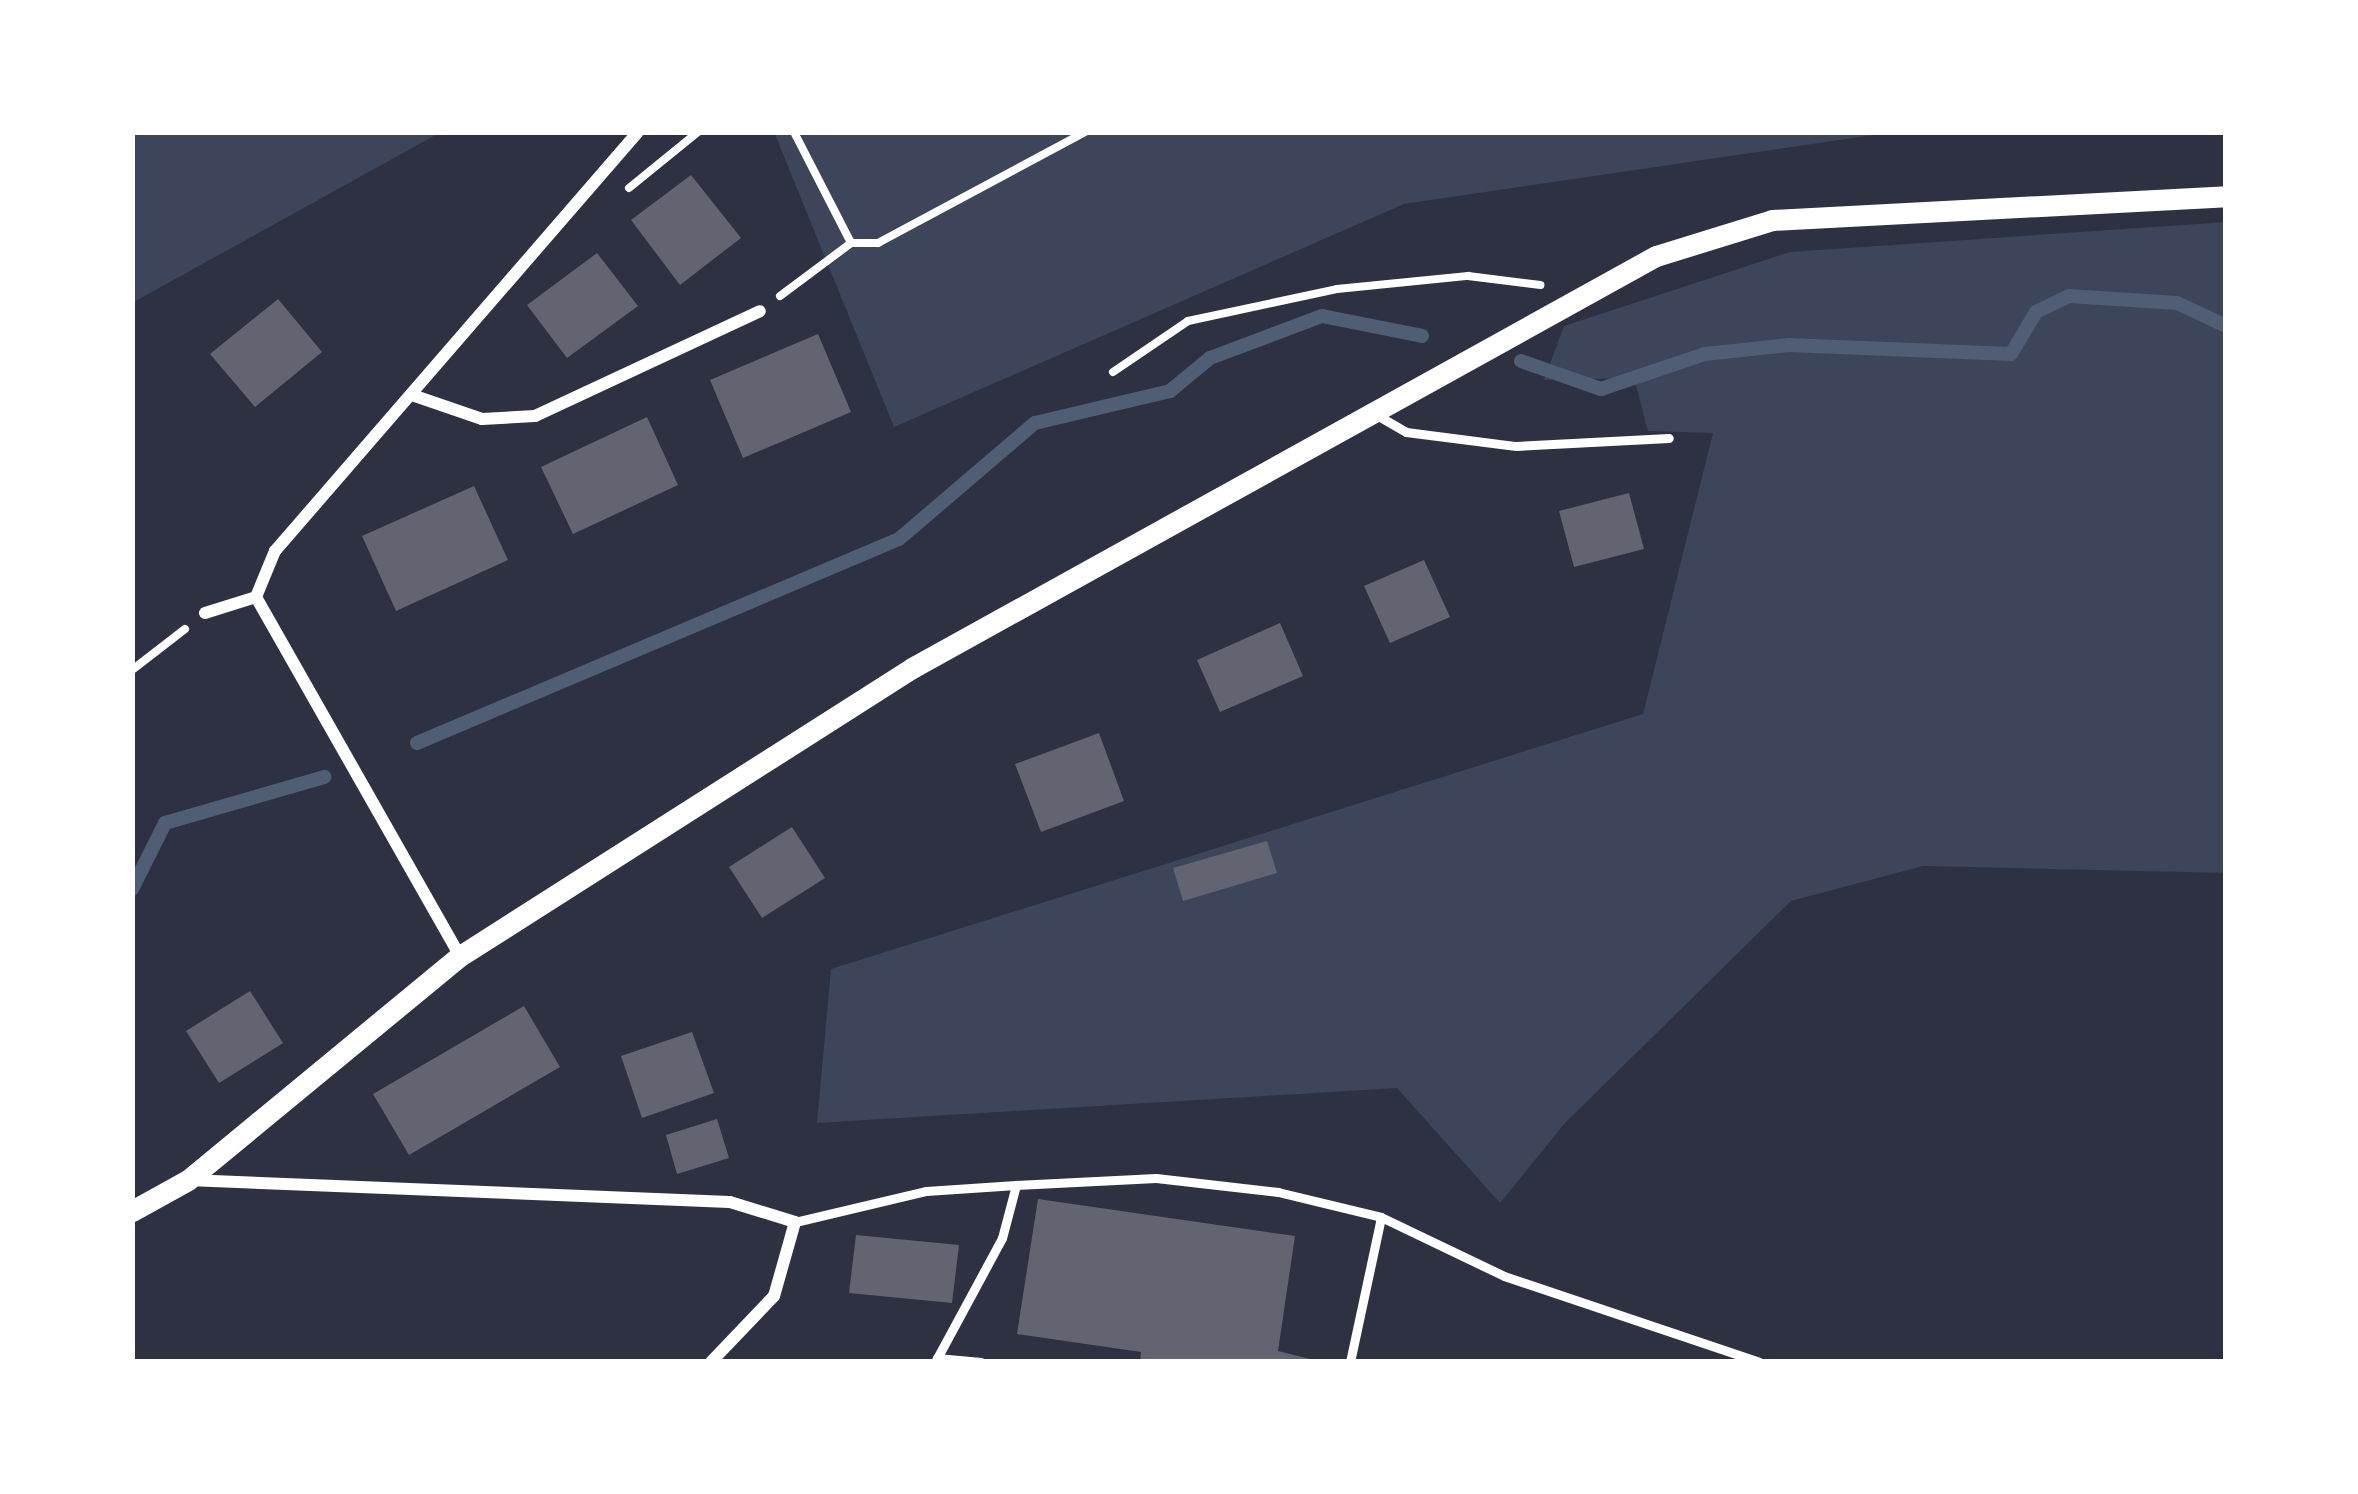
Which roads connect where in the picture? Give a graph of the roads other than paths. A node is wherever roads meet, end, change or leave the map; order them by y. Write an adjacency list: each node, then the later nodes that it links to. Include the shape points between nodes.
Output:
1 (638, 132): 4 (street)
2 (2226, 196): 5 (street, via 1772,220 1656,256)
3 (760, 311): 4 (street, via 535,416 482,419)
4 (412, 395): 7 (street, via 275,551)
5 (1367, 410): 6 (lane, via 1406,432 1516,446); 9 (street, via 912,668)
6 (1669, 438)
7 (256, 597): 8 (street); 9 (street)
8 (206, 613)
9 (460, 956): 10 (street)
10 (188, 1180): 12 (street); 14 (street, via 730,1202)
11 (1016, 1185): 13 (lane, via 1156,1178); 14 (lane, via 926,1191); 15 (lane, via 1002,1238)
12 (132, 1210)
13 (1381, 1217): 18 (lane); 19 (lane, via 1504,1276)
14 (795, 1222): 16 (street, via 774,1296)
15 (936, 1360): 17 (lane)
16 (711, 1362)
17 (981, 1362)
18 (1350, 1362)
19 (1760, 1362)

